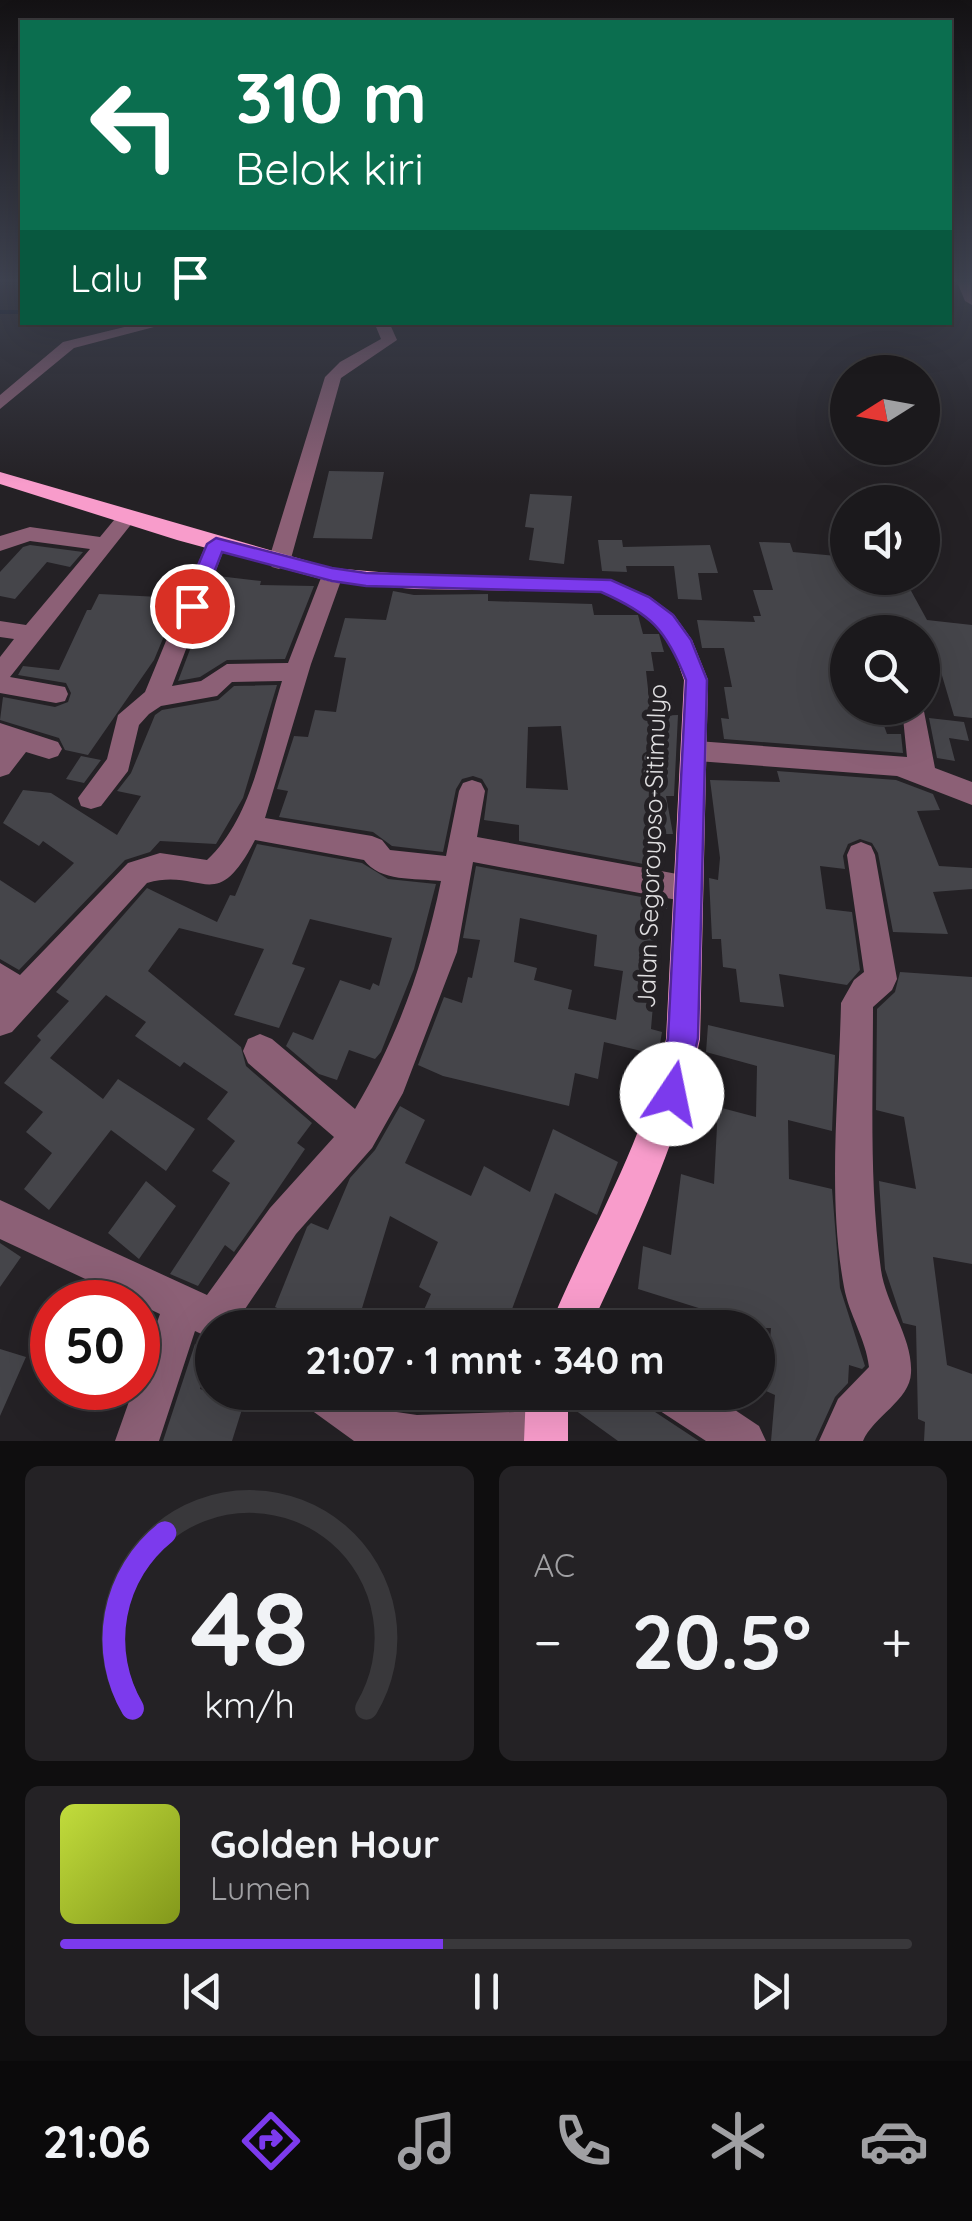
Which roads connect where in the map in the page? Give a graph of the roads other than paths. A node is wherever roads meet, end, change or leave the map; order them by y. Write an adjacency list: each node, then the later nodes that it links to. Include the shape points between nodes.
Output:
1 (64, 349): 3 (street)
2 (379, 349): 9 (street, via 333,376)
3 (0, 404)
4 (0, 478): 5 (main road, Jalan Segoroyoso-Sitimulyo)
5 (126, 518): 7 (street); 8 (main road, Jalan Segoroyoso-Sitimulyo)
6 (0, 544): 7 (street, via 30,534)
7 (105, 544): 12 (street)
8 (216, 544): 9 (main road, Jalan Segoroyoso-Sitimulyo); 17 (street)
9 (279, 562): 10 (main road, Jalan Segoroyoso-Sitimulyo)
10 (332, 575): 13 (street); 21 (main road, Jalan Segoroyoso-Sitimulyo, via 582,582 632,597 666,620 688,658 696,680)
11 (0, 629): 12 (street)
12 (32, 634): 14 (street)
13 (296, 672): 17 (street, via 226,673 208,689); 27 (street)
14 (0, 674)
15 (0, 684): 16 (street)
16 (56, 694)
17 (154, 698): 26 (street, via 127,722 120,763)
18 (916, 725): 23 (street)
19 (11, 737): 20 (street); 22 (street)
20 (49, 749)
21 (697, 752): 23 (street); 30 (main road, Jalan Segoroyoso-Sitimulyo)
22 (0, 766)
23 (922, 770): 25 (street)
24 (472, 791): 29 (street)
25 (972, 794)
26 (91, 798)
27 (248, 828): 29 (street, via 372,849 382,862); 31 (street, via 212,874 160,866 138,872)
28 (860, 855): 44 (street, via 882,979 857,1003 855,1220 864,1291 891,1376 853,1414)
29 (459, 858): 30 (street); 33 (street, via 442,952 390,1081)
30 (688, 889): 37 (main road, Jalan Segoroyoso-Sitimulyo, via 683,1038 672,1094)
31 (7, 998)
32 (260, 1052): 33 (street)
33 (359, 1136): 36 (street)
34 (0, 1219): 35 (street)
35 (197, 1310)
36 (215, 1310)
37 (577, 1310)
38 (195, 1342): 42 (street)
39 (346, 1410): 41 (street, via 406,1438)
40 (697, 1410): 43 (street)
41 (529, 1429)
42 (137, 1441)
43 (744, 1441)
44 (841, 1441)

